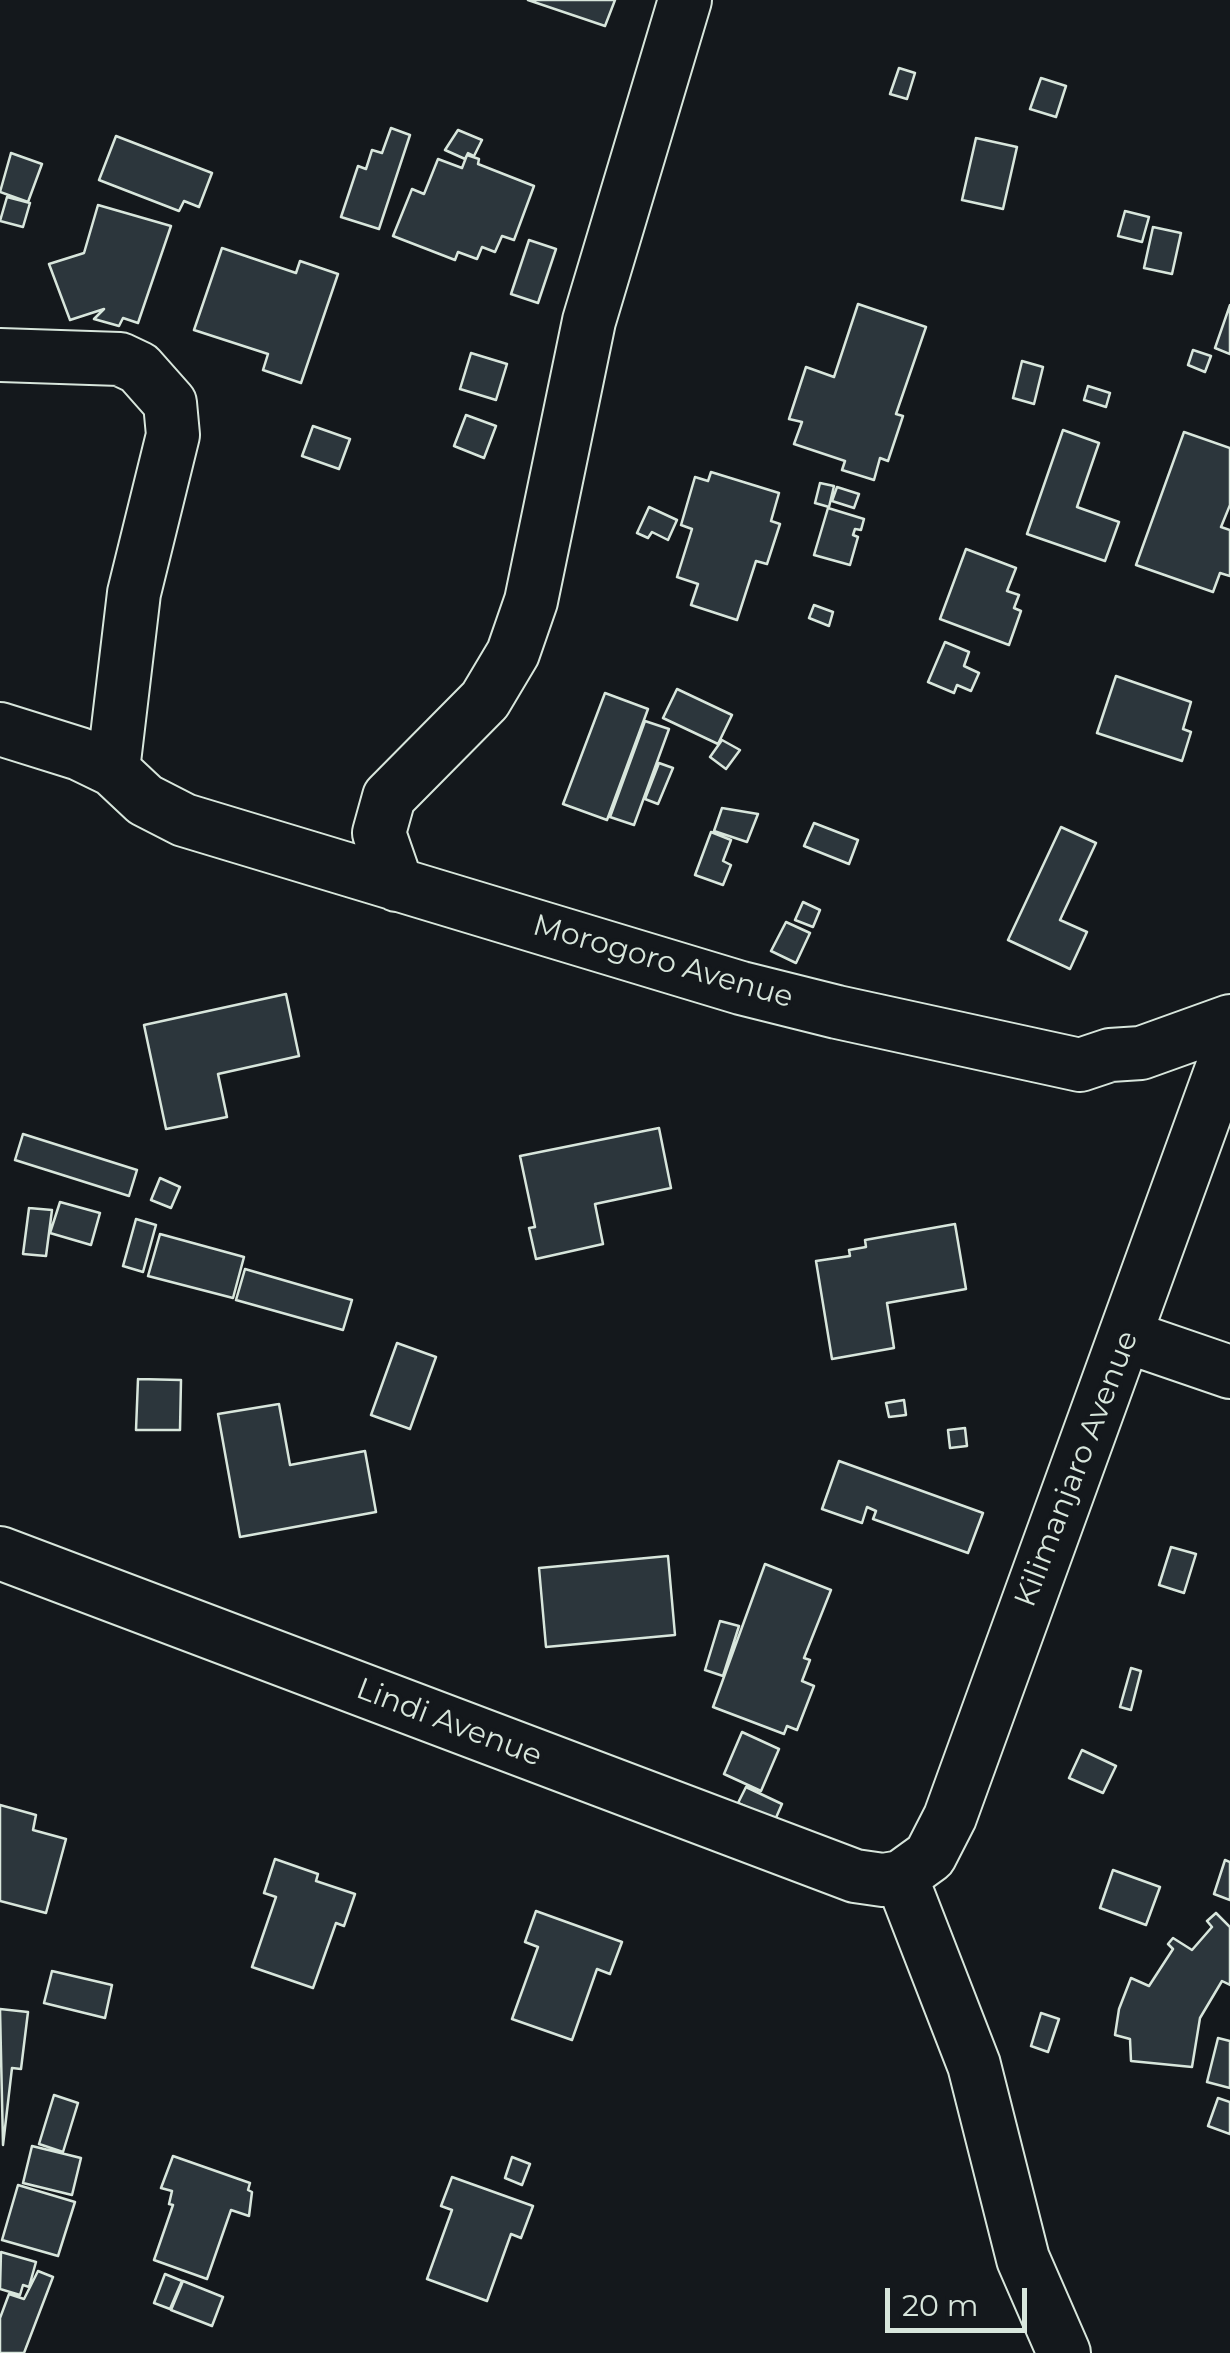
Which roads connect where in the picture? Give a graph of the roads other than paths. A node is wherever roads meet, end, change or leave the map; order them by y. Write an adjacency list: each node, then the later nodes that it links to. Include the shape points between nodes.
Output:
1 (685, 0): 5 (street, via 589,321 531,602 486,700 388,797 378,832)
2 (0, 355): 4 (street, via 120,359 139,368 170,403 173,436 134,593)
3 (0, 728): 4 (street, Morogoro Avenue)
4 (112, 770): 5 (street, Morogoro Avenue, via 145,800 184,820)
5 (396, 885): 6 (street, Morogoro Avenue, via 741,988 1080,1064 1141,1052)
6 (1230, 1021)
7 (1230, 1046): 8 (street, Kilimanjaro Avenue)
8 (1128, 1337): 9 (street); 11 (street, Kilimanjaro Avenue, via 950,1817 930,1856)
9 (1230, 1372)
10 (0, 1554): 11 (street, Lindi Avenue, via 855,1876)
11 (901, 1877): 12 (street, via 974,2066 1023,2259)
12 (1064, 2353)

